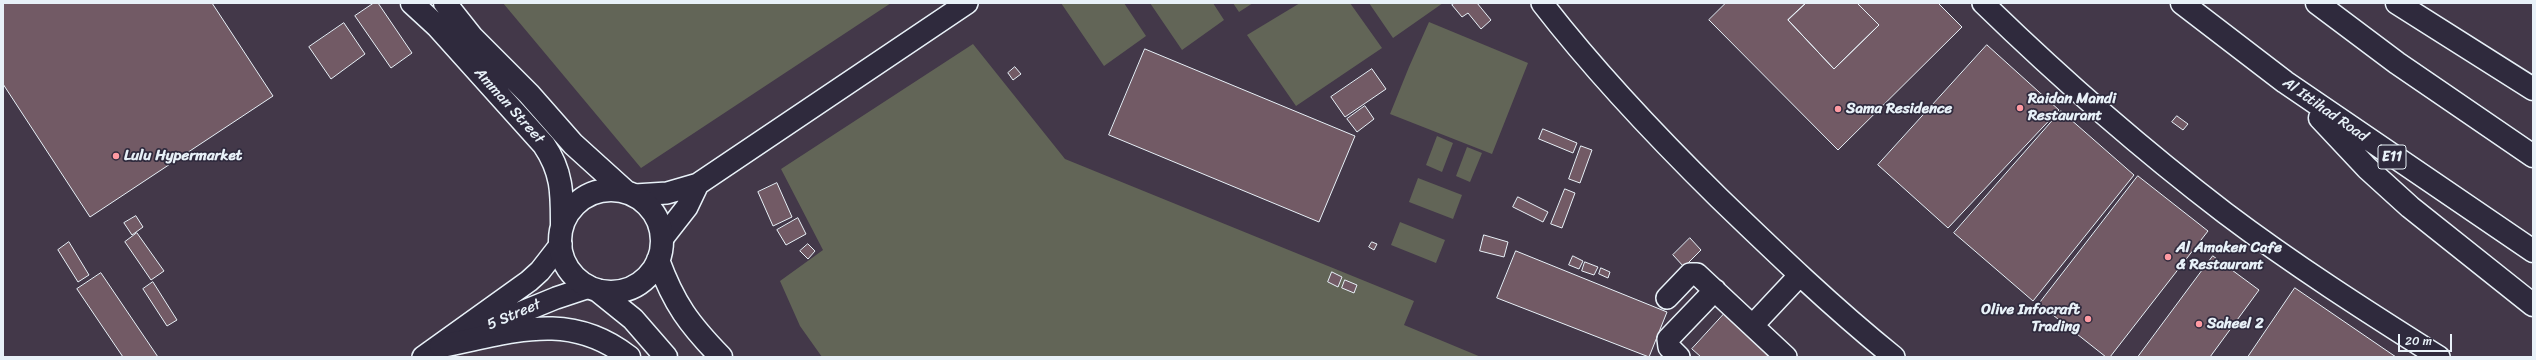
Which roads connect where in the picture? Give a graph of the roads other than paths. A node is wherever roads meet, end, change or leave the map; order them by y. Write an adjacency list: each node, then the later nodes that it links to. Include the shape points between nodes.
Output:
1 (412, 3): 18 (main road, Amman Street, via 437,26 556,161 560,176)
2 (445, 3): 17 (main road, Amman Street, via 472,37 573,144)
3 (968, 3): 16 (street)
4 (1542, 3): 22 (street, via 1582,54 1633,111)
5 (1983, 3): 35 (street, via 2126,133 2226,213 2330,287)
6 (2182, 3): 11 (main road, Al Ittihad Road / E11)
7 (2317, 3): 13 (main road, via 2397,63)
8 (2397, 3): 10 (main road)
9 (2413, 3): 10 (street)
10 (2431, 25): 12 (main road)
11 (2285, 82): 20 (main road, Al Ittihad Road / E11); 26 (main road, via 2367,168 2410,207)
12 (2533, 89)
13 (2462, 107): 14 (main road); 15 (main road)
14 (2533, 140)
15 (2533, 156)
16 (698, 184): 17 (street, via 667,193); 19 (street, via 683,213)
17 (630, 193): 18 (main road, via 598,192 585,198 574,206); 19 (main road, via 646,203 654,213 660,225)
18 (561, 237): 23 (main road, via 566,264 572,274); 28 (street, 5 Street, via 540,271 530,281)
19 (662, 239): 21 (main road)
20 (2533, 251)
21 (658, 260): 23 (main road, via 644,280 633,287 609,292); 31 (main road, via 674,300 686,319)
22 (1799, 276): 27 (street); 34 (street)
23 (593, 288): 28 (street, 5 Street, via 556,298); 30 (main road, via 633,319)
24 (1715, 290): 25 (street, via 1700,276 1690,274); 27 (street); 32 (street, via 1668,339 1669,347)
25 (1667, 298)
26 (2533, 305)
27 (1753, 325): 33 (street)
28 (432, 351): 29 (main road, via 535,328 559,327 595,336)
29 (629, 357)
30 (666, 357)
31 (721, 357)
32 (1679, 357)
33 (1786, 357)
34 (1894, 357)
35 (2438, 357)

